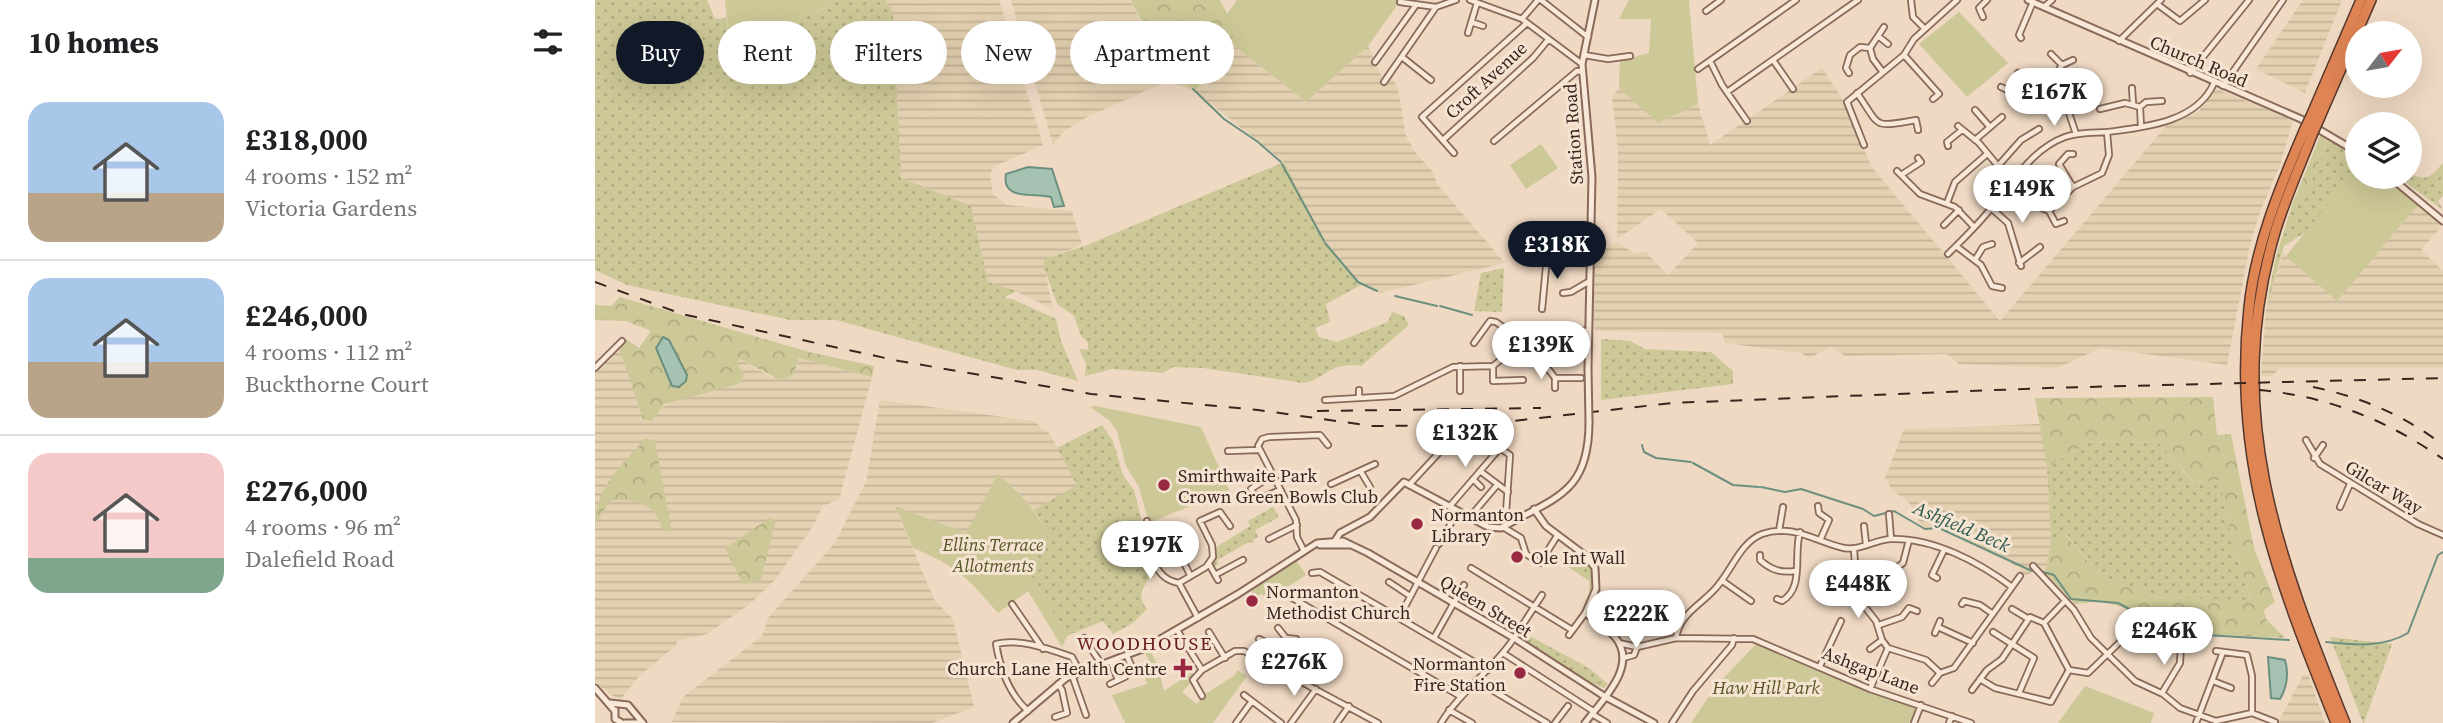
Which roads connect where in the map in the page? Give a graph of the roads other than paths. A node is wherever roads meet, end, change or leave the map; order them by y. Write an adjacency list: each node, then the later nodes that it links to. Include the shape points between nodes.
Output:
1 (1456, 0): 22 (street)
2 (1470, 0): 20 (street)
3 (1539, 0): 26 (street); 34 (street)
4 (1595, 0): 34 (street, Station Road)
5 (1721, 0): 24 (street)
6 (1796, 0): 47 (street)
7 (1858, 0): 45 (street)
8 (1911, 0): 30 (street, via 1913,17)
9 (1957, 0): 30 (street)
10 (1987, 0): 25 (street, via 1979,8)
11 (2052, 0): 23 (street)
12 (2249, 0): 57 (street)
13 (2283, 0): 62 (street)
14 (2361, 0): 78 (highway)
15 (2371, 0): 78 (highway)
16 (2030, 1): 23 (street, Church Road); 33 (street)
17 (2201, 1): 19 (street, via 2180,22)
18 (1400, 2): 21 (street)
19 (2159, 2): 36 (street)
20 (1477, 3): 26 (street); 27 (street)
21 (1416, 5): 22 (street); 48 (street)
22 (1436, 7): 43 (street)
23 (2044, 7): 36 (street, Church Road)
24 (1706, 11)
25 (1983, 17)
26 (1525, 21): 35 (street); 91 (street, via 1422,117)
27 (1471, 22): 28 (street); 31 (street)
28 (1483, 26)
29 (1884, 27): 32 (street)
30 (1925, 29): 41 (street)
31 (1468, 33)
32 (1878, 36): 37 (street); 38 (street)
33 (2019, 36)
34 (1588, 37): 40 (street, Station Road)
35 (1548, 40): 49 (street); 91 (street, Croft Avenue)
36 (2119, 41): 57 (street, Church Road)
37 (1888, 44)
38 (1870, 48): 44 (street, via 1856,49); 53 (street)
39 (2050, 54): 50 (street)
40 (1584, 55): 42 (street); 49 (street, Station Road)
41 (1903, 55): 53 (street); 71 (street, via 1939,93)
42 (1630, 56)
43 (1402, 57): 58 (street); 59 (street)
44 (1849, 59): 51 (street); 55 (street)
45 (1773, 60): 63 (street); 64 (street)
46 (2073, 60): 50 (street)
47 (1710, 61): 52 (street); 64 (street)
48 (1375, 62)
49 (1582, 64): 54 (street, Station Road)
50 (2062, 65): 65 (street)
51 (1854, 66)
52 (1698, 69)
53 (1883, 71): 66 (street)
54 (1583, 72): 92 (street, via 1577,71); 112 (street, Station Road, via 1592,177)
55 (1849, 73)
56 (2018, 73): 61 (street)
57 (2190, 73): 60 (street, Church Road)
58 (1430, 79)
59 (1384, 82)
60 (2214, 83): 62 (street, Church Road); 80 (street, via 2192,111)
61 (2034, 86): 65 (street); 69 (street, via 2025,97 2003,89)
62 (2222, 86): 94 (street, Church Road, via 2301,119)
63 (1793, 89)
64 (1727, 92): 79 (street)
65 (2045, 92): 76 (street)
66 (1857, 93): 82 (street, via 1878,123 1916,120); 93 (street, via 1847,102)
67 (2155, 93): 73 (street, via 2159,101)
68 (2125, 94): 72 (street, via 2132,91)
69 (2000, 96)
70 (2079, 97): 76 (street)
71 (1933, 99)
72 (2133, 103): 73 (street); 74 (street)
73 (2140, 107): 80 (street)
74 (2100, 109)
75 (1975, 110): 81 (street)
76 (2068, 110): 86 (street)
77 (2002, 117): 81 (street)
78 (2315, 118): 85 (highway, bridge)
79 (1747, 121)
80 (2141, 126): 84 (street)
81 (1989, 127): 89 (street)
82 (1918, 130)
83 (2039, 132): 90 (street)
84 (2107, 132): 86 (street); 101 (street, via 2105,168)
85 (2308, 133): 343 (highway, via 2277,198 2258,260 2249,308 2245,393 2251,466 2265,533); 344 (highway, via 2263,285 2254,404 2260,463 2277,542)
86 (2076, 134): 100 (street, via 2043,149)
87 (2016, 135): 90 (street)
88 (1942, 138): 89 (street, via 1947,144 1960,128)
89 (1975, 140): 97 (street)
90 (2021, 140): 99 (street)
91 (1443, 141): 96 (street)
92 (1494, 141)
93 (1864, 145)
94 (2345, 145)
95 (2071, 152): 101 (street, via 2057,165)
96 (1454, 153)
97 (1987, 153): 99 (street); 104 (street, via 1955,182)
98 (1918, 158): 104 (street, via 1921,162 1899,173 1920,194)
99 (1998, 166): 100 (street)
100 (2014, 178): 105 (street)
101 (2073, 187): 107 (street)
102 (2404, 189): 109 (street)
103 (2024, 195): 107 (street, via 2031,194 2036,207)
104 (1947, 203): 106 (street)
105 (1991, 208): 111 (street); 117 (street, via 2008,223 2020,265)
106 (1959, 210): 110 (street); 111 (street)
107 (2049, 211): 108 (street, via 2056,224)
108 (2064, 221)
109 (2443, 221)
110 (1944, 225)
111 (1974, 227): 116 (street)
112 (1590, 229): 113 (street); 115 (street, Station Road)
113 (1559, 230)
114 (1992, 244): 119 (street, via 1983,247)
115 (1589, 246): 120 (street, Station Road); 123 (street, via 1540,256 1546,268)
116 (1956, 246): 118 (street); 119 (street)
117 (2040, 247)
118 (1948, 254)
119 (1975, 260): 121 (street)
120 (1588, 282): 122 (street); 125 (street, Station Road)
121 (1999, 290)
122 (1565, 292)
123 (1542, 309)
124 (1563, 330): 125 (street); 126 (street, via 1529,328); 130 (street, via 1563,349)
125 (1588, 331): 165 (street, Station Road, bridge, via 1586,462 1566,490)
126 (1518, 338): 128 (street, via 1490,321); 129 (street)
127 (622, 341): 133 (street)
128 (1474, 343)
129 (1513, 344): 132 (street); 134 (street)
130 (1573, 349)
131 (1460, 366): 132 (street); 139 (street); 140 (street, via 1394,396)
132 (1493, 366): 136 (street, via 1493,381)
133 (595, 368)
134 (1555, 378): 135 (street); 137 (street)
135 (1581, 378)
136 (1523, 380)
137 (1555, 388)
138 (1359, 390): 140 (street)
139 (1460, 391)
140 (1359, 398): 141 (street)
141 (1325, 400)
142 (2306, 440): 148 (street, Gilcar Way)
143 (1328, 445): 146 (street, via 1320,435 1269,437 1259,443)
144 (2323, 445): 148 (street)
145 (1500, 448): 150 (street); 154 (street, via 1482,441 1443,446); 161 (street, via 1510,455)
146 (1258, 450): 147 (street); 160 (street)
147 (1228, 451)
148 (2314, 457): 156 (street, Gilcar Way)
149 (1375, 464): 151 (street)
150 (1480, 471): 152 (street); 157 (street)
151 (1361, 472): 155 (street); 158 (street)
152 (1473, 479): 159 (street); 162 (street)
153 (1265, 480): 160 (street, via 1251,489 1257,500)
154 (1407, 483): 162 (street); 178 (street, via 1370,517)
155 (1331, 484)
156 (2350, 484): 164 (street); 180 (street, Gilcar Way)
157 (1497, 485): 161 (street); 170 (street)
158 (1370, 487)
159 (1481, 487)
160 (1280, 490): 172 (street)
161 (1508, 492): 168 (street)
162 (1450, 506): 167 (street)
163 (1783, 507): 177 (street)
164 (2340, 508)
165 (1534, 509): 175 (street, Station Road); 182 (street)
166 (1816, 509): 183 (street, via 1832,519)
167 (1458, 511): 170 (street); 215 (street)
168 (1506, 513)
169 (1889, 514): 185 (street)
170 (1470, 517): 175 (street)
171 (1147, 522): 217 (street, via 1154,565 1163,576)
172 (1297, 525): 184 (street); 195 (street)
173 (1180, 526): 181 (street)
174 (1230, 526): 198 (street, via 1220,512 1200,522 1214,550)
175 (1501, 528): 182 (street, via 1521,538 1526,554 1540,563)
176 (1865, 530): 191 (street)
177 (1779, 531): 179 (street); 216 (street, via 1752,540)
178 (1343, 532): 188 (street); 189 (street); 190 (street)
179 (1800, 533): 183 (street); 202 (street)
180 (2443, 535)
181 (1171, 536): 187 (street); 205 (street)
182 (1557, 536): 233 (street, via 1595,568 1596,589)
183 (1821, 538): 193 (street)
184 (1269, 539)
185 (1891, 539): 186 (street); 191 (street)
186 (1909, 540): 194 (street); 207 (street, via 1903,563)
187 (1156, 541)
188 (1321, 542): 189 (street, Queen Street); 192 (street, Queen Street)
189 (1336, 542): 190 (street, Queen Street); 192 (street, Queen Street)
190 (1350, 544): 215 (street, Queen Street)
191 (1866, 544): 193 (street)
192 (1314, 545): 195 (street)
193 (1854, 549): 210 (street)
194 (1944, 550): 211 (street, via 1932,576); 219 (street)
195 (1304, 551): 235 (street)
196 (1758, 559): 202 (street, via 1782,572)
197 (1243, 560): 198 (street, via 1217,578)
198 (1209, 564): 205 (street)
199 (2033, 566): 208 (street)
200 (1471, 568): 230 (street)
201 (1884, 569): 207 (street)
202 (1795, 571): 226 (street, via 1796,581)
203 (1830, 571): 206 (street)
204 (1312, 573): 236 (street, via 1320,572)
205 (1190, 575): 217 (street)
206 (1836, 575): 210 (street); 221 (street, via 1828,593)
207 (1887, 575): 212 (street)
208 (2041, 575): 213 (street); 225 (street)
209 (2020, 576): 219 (street)
210 (1854, 578): 240 (street, via 1859,601)
211 (1937, 578)
212 (1881, 579)
213 (2036, 580)
214 (1389, 582): 223 (street)
215 (1419, 582): 223 (street); 228 (street, Queen Street)
216 (1723, 582): 224 (street); 249 (street, via 1685,614)
217 (1179, 583): 235 (street)
218 (1464, 585): 228 (street)
219 (2012, 587): 234 (street)
220 (1542, 595): 230 (street)
221 (1833, 595)
222 (1289, 596): 302 (street)
223 (1411, 596): 236 (street)
224 (1751, 601)
225 (2065, 601): 239 (street); 270 (street)
226 (1781, 602)
227 (1012, 604): 265 (street)
228 (1453, 604): 248 (street); 253 (street, Queen Street)
229 (1962, 604): 234 (street, via 1974,603)
230 (1535, 606): 233 (street, via 1571,632); 253 (street)
231 (2012, 609): 237 (street)
232 (1917, 611): 240 (street, via 1909,608 1902,617)
233 (1586, 612): 256 (street)
234 (1993, 614): 257 (street)
235 (1198, 618): 243 (street)
236 (1399, 618): 248 (street)
237 (2027, 618): 239 (street); 258 (street)
238 (1841, 621): 277 (street)
239 (2044, 623): 281 (street)
240 (1879, 625): 255 (street)
241 (1938, 627): 257 (street)
242 (1278, 628): 247 (street)
243 (1177, 630): 271 (street); 279 (street)
244 (1209, 632): 272 (street)
245 (1993, 632): 258 (street)
246 (1084, 638): 276 (street)
247 (1286, 638): 252 (street); 262 (street)
248 (1434, 638): 280 (street)
249 (1676, 638): 250 (street, Ashgap Lane); 263 (street, Ashgap Lane)
250 (1734, 638): 277 (street, Ashgap Lane, via 1758,641); 338 (street)
251 (1259, 639): 262 (street)
252 (1296, 639)
253 (1513, 639): 269 (street); 303 (street, Queen Street)
254 (2123, 639): 270 (street)
255 (1882, 640): 264 (street); 266 (street)
256 (1619, 643): 263 (street); 273 (street)
257 (1973, 643): 284 (street, via 1959,664)
258 (2011, 643): 286 (street, via 2002,659); 298 (street, via 2034,660)
259 (2171, 644): 260 (street)
260 (2181, 644): 261 (street); 299 (street, via 2180,663)
261 (2188, 645)
262 (1279, 648): 275 (street)
263 (1637, 648): 273 (street, via 1634,655)
264 (1888, 648): 284 (street, via 1926,660); 296 (street)
265 (1043, 649): 282 (street, via 1072,657); 312 (street, via 1015,641 996,644 1012,691)
266 (1870, 649)
267 (2216, 651): 268 (street)
268 (2224, 652): 289 (street); 315 (street, via 2247,656)
269 (1503, 653): 280 (street); 314 (street)
270 (2108, 654): 281 (street, via 2088,673); 299 (street, via 2135,681)
271 (1127, 656): 274 (street); 283 (street)
272 (1224, 658): 275 (street, via 1241,650); 279 (street)
273 (1623, 658): 303 (street, via 1621,672)
274 (1111, 662): 276 (street); 287 (street)
275 (1269, 664): 294 (street)
276 (1102, 665): 282 (street)
277 (1819, 666): 296 (street, Ashgap Lane)
278 (1143, 670): 283 (street)
279 (1202, 670): 301 (street, via 1193,681)
280 (1488, 670): 288 (street)
281 (2069, 670): 298 (street, via 2052,702)
282 (1080, 672): 285 (street)
283 (1134, 672): 287 (street)
284 (1940, 673): 290 (street)
285 (1072, 675): 291 (street); 316 (street)
286 (1980, 679): 297 (street); 298 (street)
287 (1118, 680): 292 (street)
288 (1477, 681): 302 (street); 333 (street)
289 (2213, 681): 295 (street); 317 (street)
290 (1932, 683)
291 (1057, 684): 312 (street); 318 (street, via 1067,713)
292 (1110, 684)
293 (595, 688): 305 (street)
294 (1316, 688): 308 (street); 328 (street)
295 (2231, 688)
296 (1870, 689): 307 (street, Ashgap Lane)
297 (1972, 690)
298 (2019, 693)
299 (2162, 693): 317 (street, via 2176,706)
300 (1244, 695): 304 (street)
301 (1202, 696)
302 (1460, 696): 310 (street)
303 (1604, 696): 314 (street); 337 (street, Queen Street)
304 (1252, 701): 326 (street); 327 (street)
305 (610, 703): 306 (street); 311 (street)
306 (620, 705): 311 (street); 313 (street, via 628,705)
307 (1921, 705): 319 (street, Ashgap Lane); 339 (street)
308 (1349, 706): 329 (street); 330 (street)
309 (1568, 706): 334 (street)
310 (1449, 710): 331 (street); 332 (street)
311 (614, 711): 322 (street); 323 (street)
312 (1028, 711): 325 (street)
313 (633, 712): 323 (street); 324 (street)
314 (1593, 712): 335 (street); 336 (street)
315 (2252, 713): 320 (street); 321 (street)
316 (1086, 715)
317 (2200, 715): 320 (street); 342 (street)
318 (1055, 716)
319 (1952, 716): 340 (street); 341 (street, Ashgap Lane)
320 (2228, 721)
321 (2275, 722)
322 (607, 723)
323 (622, 723): 324 (street)
324 (643, 723)
325 (1013, 723)
326 (1235, 723)
327 (1281, 723)
328 (1291, 723)
329 (1337, 723)
330 (1378, 723)
331 (1441, 723)
332 (1472, 723)
333 (1547, 723)
334 (1555, 723)
335 (1585, 723)
336 (1607, 723)
337 (1654, 723)
338 (1672, 723)
339 (1914, 723)
340 (1949, 723)
341 (1971, 723)
342 (2196, 723)
343 (2335, 723)
344 (2345, 723)

